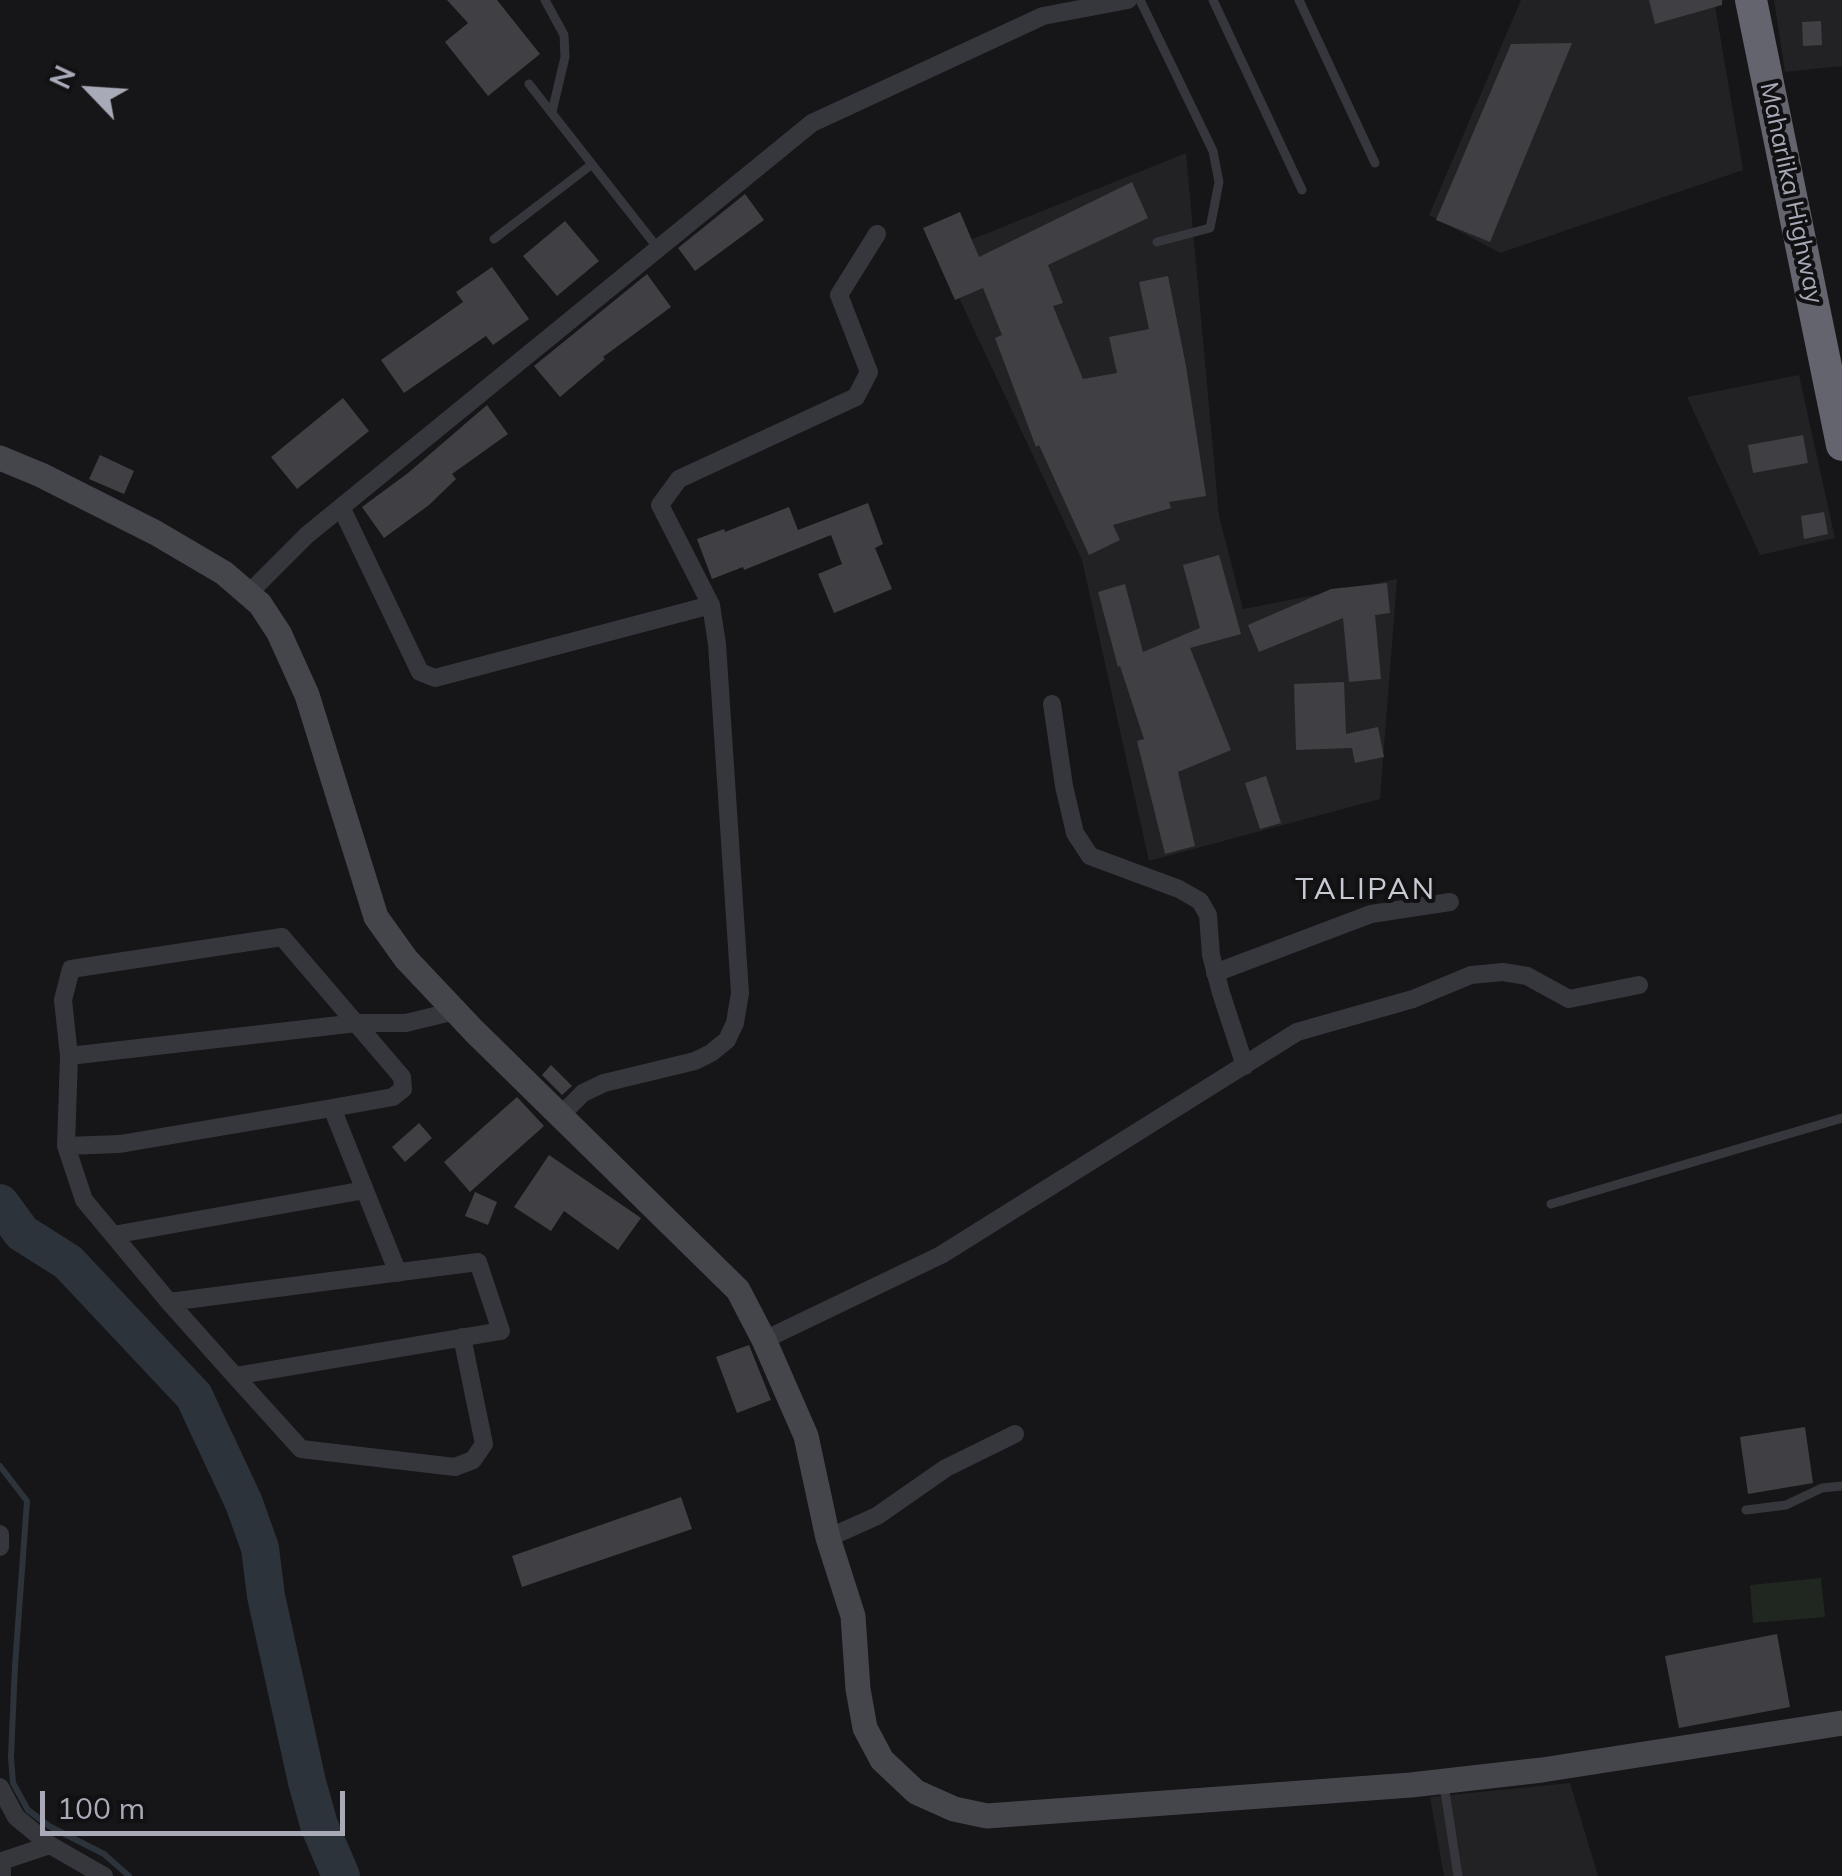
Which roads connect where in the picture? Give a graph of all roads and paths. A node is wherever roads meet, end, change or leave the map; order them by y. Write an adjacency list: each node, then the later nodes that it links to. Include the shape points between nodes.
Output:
1 (545, 0): 8 (lane, via 564,35 566,57)
2 (1128, 0): 15 (street, via 1042,16 812,122)
3 (1140, 0): 14 (lane, via 1213,151 1219,182 1210,228)
4 (1214, 0): 11 (lane)
5 (1298, 0): 9 (lane)
6 (1750, 0): 16 (highway, Maharlika Highway)
7 (529, 84): 8 (lane)
8 (552, 112): 10 (lane)
9 (1375, 163)
10 (591, 165): 13 (lane); 15 (lane)
11 (1302, 190)
12 (877, 234): 20 (street, via 839,295 869,372 856,397 680,478 660,505)
13 (494, 239)
14 (1157, 242)
15 (657, 247): 18 (street)
16 (1842, 445)
17 (0, 458): 19 (street, via 156,532)
18 (340, 507): 19 (street); 20 (street, via 420,672 434,678)
19 (248, 594): 25 (street, via 279,633 306,696 376,917)
20 (710, 604): 30 (street, via 740,993 735,1022 712,1054 604,1083 582,1093)
21 (1052, 704): 23 (street, via 1075,833 1090,856 1200,901)
22 (1450, 902): 23 (street, via 1371,914)
23 (1216, 973): 28 (street)
24 (1640, 984): 28 (street, via 1569,999 1527,976 1471,975 1297,1032)
25 (455, 1011): 26 (street, via 406,1023); 30 (street)
26 (357, 1023): 27 (street); 27 (street, via 282,937 71,969 63,1000); 29 (street, via 402,1077 403,1090 394,1098)
27 (68, 1056): 32 (street)
28 (1245, 1066): 39 (street, via 941,1256)
29 (332, 1108): 32 (street, via 120,1144); 33 (street)
30 (560, 1116): 39 (street, via 738,1290)
31 (1842, 1118): 34 (lane)
32 (66, 1146): 35 (street, via 84,1200)
33 (366, 1190): 35 (street); 36 (street)
34 (1551, 1204)
35 (113, 1235): 37 (street)
36 (398, 1272): 37 (street); 38 (street, via 478,1262 501,1331)
37 (169, 1302): 40 (street)
38 (462, 1337): 40 (street); 40 (street, via 484,1444 473,1460 455,1467 302,1449)
39 (764, 1340): 45 (street, via 806,1436)
40 (235, 1376)
41 (1015, 1434): 45 (street)
42 (1842, 1486): 43 (lane, via 1786,1506)
43 (1746, 1510)
44 (0, 1534): 46 (street)
45 (828, 1538): 48 (street, via 854,1616 865,1728 882,1760 916,1792 954,1809 986,1816)
46 (0, 1547)
47 (1842, 1723): 48 (street)
48 (1444, 1781): 53 (lane)
49 (0, 1787): 50 (street, via 16,1816)
50 (50, 1845): 51 (street); 52 (street)
51 (1, 1866)
52 (104, 1876)
53 (1458, 1876)

